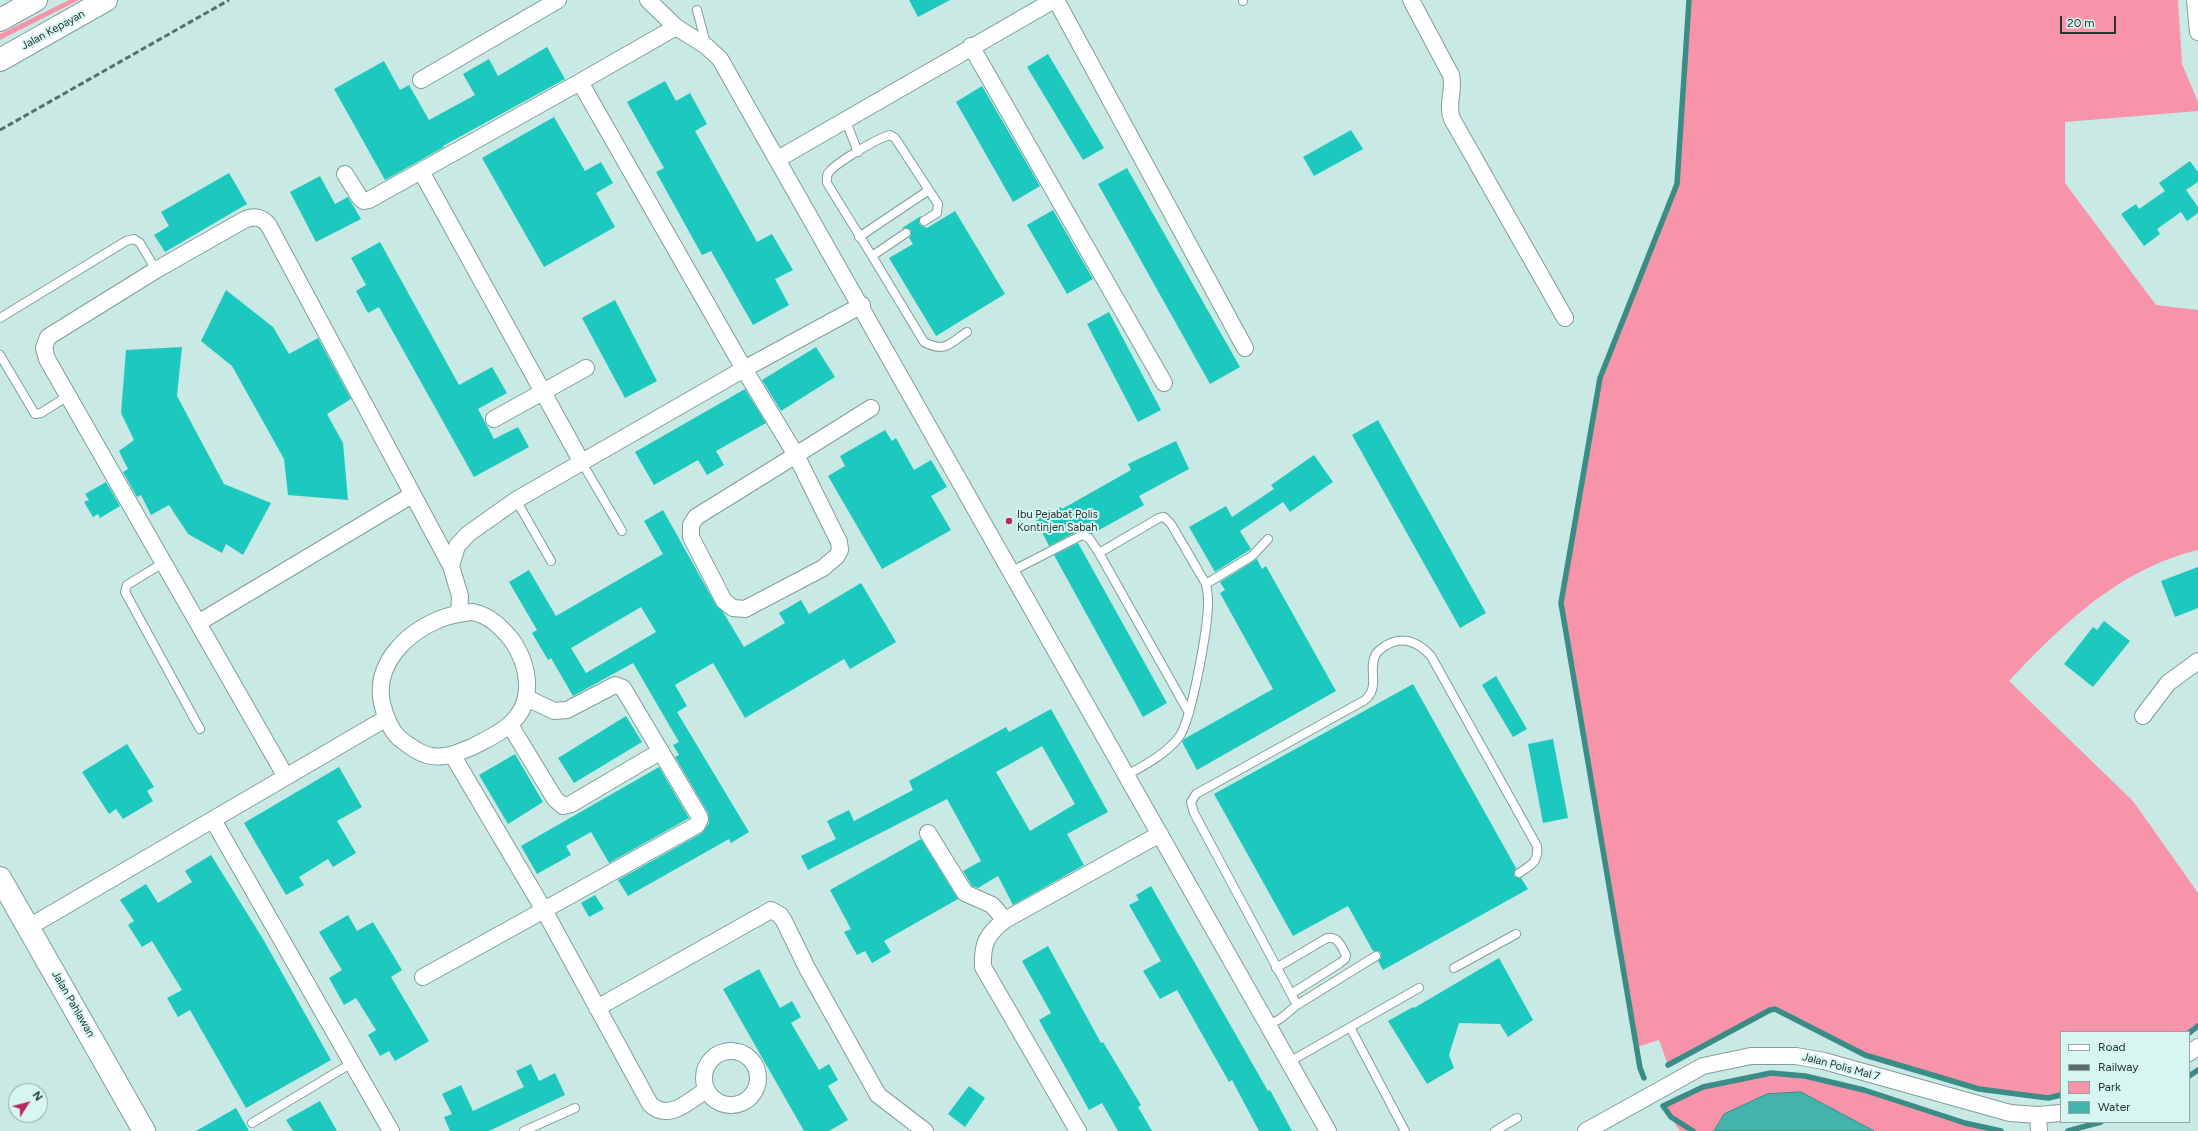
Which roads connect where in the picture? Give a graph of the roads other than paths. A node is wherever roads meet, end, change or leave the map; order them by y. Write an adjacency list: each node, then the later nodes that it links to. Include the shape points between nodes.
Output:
1 (36, 0): 10 (main road)
2 (106, 0): 15 (main road, Jalan Kepayan)
3 (558, 0): 16 (street)
4 (648, 0): 11 (street)
5 (1055, 0): 8 (street); 33 (street)
6 (1411, 0): 31 (street, via 1451,76 1453,82 1449,112 1452,119)
7 (2195, 0): 12 (street)
8 (1031, 6): 14 (street)
9 (697, 10): 13 (lane)
10 (0, 20)
11 (676, 27): 13 (street); 17 (street)
12 (2198, 32)
13 (706, 46): 20 (street, via 720,59)
14 (971, 46): 18 (street); 37 (street)
15 (0, 60)
16 (421, 80)
17 (580, 82): 21 (street); 36 (street)
18 (845, 119): 19 (lane); 20 (street)
19 (858, 152): 23 (lane, via 890,135 895,138); 26 (lane, via 830,170 826,176 826,183)
20 (778, 159): 29 (street)
21 (421, 171): 22 (street, via 364,201); 38 (street)
22 (345, 174)
23 (929, 190): 24 (lane, via 939,208); 26 (lane)
24 (924, 221)
25 (906, 233): 27 (lane)
26 (859, 237): 27 (lane)
27 (872, 256): 32 (lane, via 924,342 936,348 946,346)
28 (156, 270): 30 (lane, via 140,243 134,239 126,241); 39 (street, via 48,336 45,354); 44 (street, via 248,218 258,218 266,222)
29 (862, 305): 36 (street); 52 (street)
30 (0, 318)
31 (1565, 318)
32 (967, 332)
33 (1245, 348)
34 (0, 355): 39 (lane, via 35,414)
35 (586, 368): 38 (street)
36 (744, 369): 42 (street); 43 (street)
37 (1164, 383)
38 (544, 391): 41 (street); 43 (street)
39 (68, 396): 50 (street)
40 (871, 408): 42 (street)
41 (494, 419)
42 (796, 455): 42 (street, via 696,517 691,525 691,537 724,601 733,608 745,609 823,568 840,550 839,542)
43 (581, 461): 45 (street); 46 (lane)
44 (412, 494): 51 (street); 55 (street)
45 (516, 500): 49 (lane); 51 (street, via 468,534 457,546)
46 (622, 531)
47 (1268, 539): 53 (lane, via 1252,556)
48 (1098, 553): 52 (lane, via 1089,538 1082,535); 53 (lane, via 1159,518 1164,518 1171,524); 58 (lane)
49 (551, 561)
50 (163, 563): 55 (street); 62 (lane, via 127,585 125,592)
51 (451, 566): 54 (street, via 460,596)
52 (1012, 571): 65 (street)
53 (1206, 584): 58 (lane, via 1209,598 1208,615)
54 (459, 614): 57 (street, via 473,612 486,615 503,629 519,651 527,675); 60 (street, via 440,619 398,647 384,668 379,690)
55 (198, 623): 66 (street)
56 (2198, 661): 59 (street, via 2168,683)
57 (526, 698): 61 (street, via 521,712); 63 (street, via 554,711 567,710 612,686 620,685)
58 (1189, 713): 65 (lane, via 1179,737 1170,746 1151,762)
59 (2143, 716)
60 (385, 719): 64 (street, via 396,735 411,747 428,756); 66 (street)
61 (510, 725): 63 (street, via 555,799 563,806 571,804); 64 (street)
62 (200, 729)
63 (661, 751): 72 (street, via 699,816 699,822)
64 (453, 756): 72 (street)
65 (1127, 775): 69 (street)
66 (286, 777): 67 (street)
67 (212, 820): 74 (street); 87 (street)
68 (928, 833): 73 (street, via 965,893 992,905)
69 (1160, 834): 73 (street); 84 (street)
70 (1519, 873): 77 (lane, via 1533,863 1538,855 1537,846 1431,656 1415,643 1397,640 1376,653 1372,694 1365,700 1196,794 1191,802 1194,813)
71 (0, 878): 74 (main road, Jalan Pahlawan)
72 (544, 910): 79 (street); 83 (street)
73 (1005, 920): 98 (street, via 988,936 982,953 983,967)
74 (29, 927): 94 (main road, Jalan Pahlawan)
75 (1516, 934): 78 (lane)
76 (1376, 956): 82 (lane)
77 (1276, 968): 81 (lane); 81 (lane, via 1327,938 1337,939 1346,955 1340,963)
78 (1454, 968)
79 (423, 977)
80 (1419, 988): 85 (lane)
81 (1291, 994): 82 (lane)
82 (1297, 1005): 84 (lane)
83 (597, 1008): 88 (street, via 650,1104 655,1108 666,1113 672,1112); 97 (street, via 771,910 784,920 808,970 878,1095)
84 (1268, 1025): 86 (street)
85 (1351, 1028): 86 (lane); 100 (lane)
86 (1290, 1062): 99 (street)
87 (352, 1063): 92 (lane); 95 (street)
88 (706, 1090)
89 (575, 1108): 96 (lane)
90 (2060, 1112): 93 (street, Jalan Polis Mal 7)
91 (1517, 1118): 101 (lane)
92 (252, 1123)
93 (2038, 1123): 102 (street, Jalan Polis Mal 7, via 1824,1061 1796,1056 1751,1056 1703,1066)
94 (144, 1131)
95 (391, 1131)
96 (524, 1131)
97 (925, 1131)
98 (1078, 1131)
99 (1328, 1131)
100 (1405, 1131)
101 (1495, 1131)
102 (1586, 1131)

